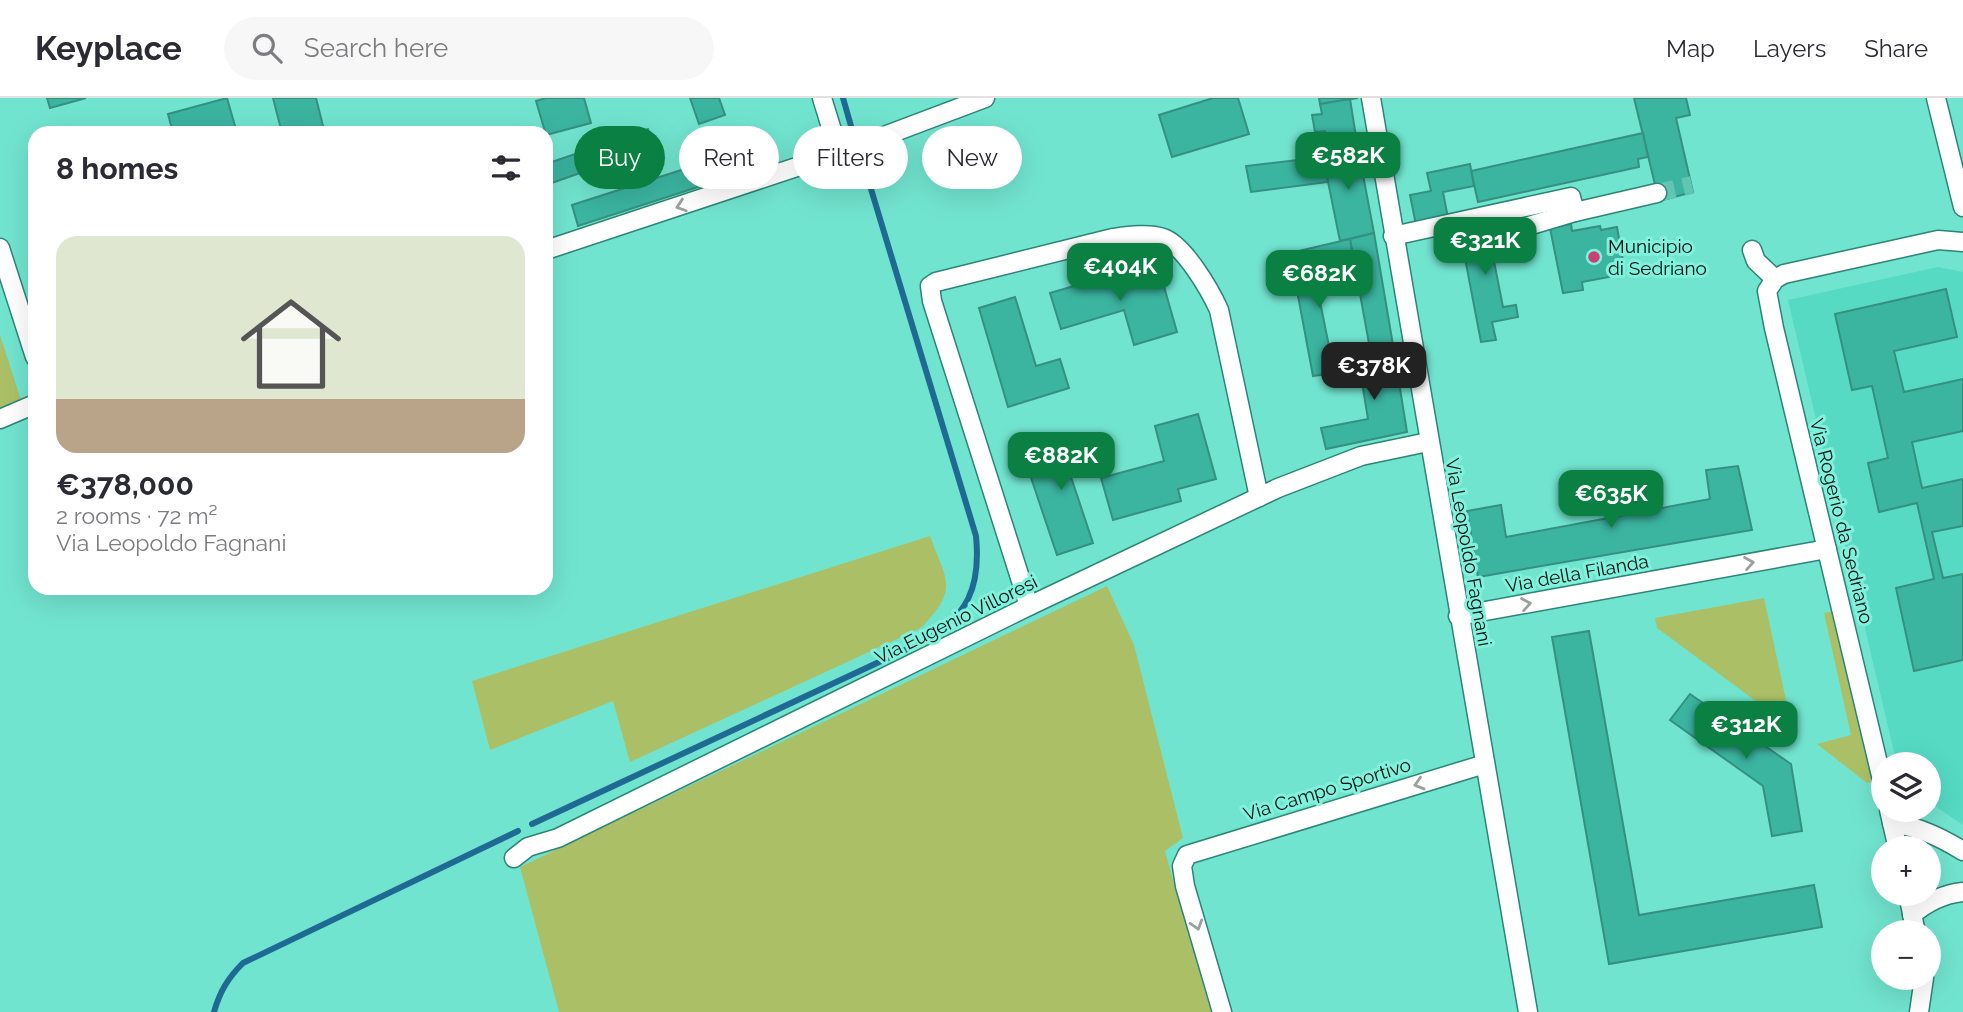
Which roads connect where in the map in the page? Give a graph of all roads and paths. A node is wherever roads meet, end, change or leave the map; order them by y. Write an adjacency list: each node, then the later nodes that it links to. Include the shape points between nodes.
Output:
1 (822, 98): 5 (street)
2 (985, 98): 6 (street)
3 (1371, 98): 12 (street, Via Leopoldo Fagnani)
4 (1936, 98): 9 (street)
5 (831, 126)
6 (908, 127)
7 (793, 168): 15 (street, one-way to 15)
8 (1657, 193): 10 (street)
9 (1963, 207)
10 (1575, 212): 11 (street); 12 (street, via 1571,197)
11 (1525, 227)
12 (1393, 236): 21 (street, Via Leopoldo Fagnani)
13 (1963, 242): 17 (street, via 1938,240)
14 (0, 248): 18 (street)
15 (553, 248)
16 (1752, 250): 17 (street, via 1756,261)
17 (1779, 277): 23 (street, Via Rogerio da Sedriano, via 1767,291 1767,299)
18 (28, 335)
19 (28, 407): 20 (street)
20 (0, 419)
21 (1428, 442): 22 (street, Via Eugenio Villoresi, via 1361,456); 25 (street, Via Leopoldo Fagnani)
22 (1259, 497): 24 (street, Via Eugenio Villoresi); 24 (street, via 1219,310 1211,291 1177,247 1163,238 1114,238 936,282 930,286 932,301)
23 (1827, 549): 25 (street, Via della Filanda, one-way to 23); 26 (street, Via Rogerio da Sedriano)
24 (1029, 606): 30 (street, Via Eugenio Villoresi)
25 (1458, 616): 27 (street, Via Leopoldo Fagnani)
26 (1875, 752)
27 (1485, 764): 34 (street, Via Campo Sportivo, one-way to 34, via 1191,852 1182,866 1185,886); 35 (street, Via Leopoldo Fagnani)
28 (1905, 822): 29 (street, via 1940,836)
29 (1963, 852)
30 (513, 858)
31 (1963, 892): 32 (street, via 1922,906)
32 (1916, 920)
33 (1922, 990): 36 (street)
34 (1222, 1009)
35 (1528, 1012)
36 (1919, 1012)

